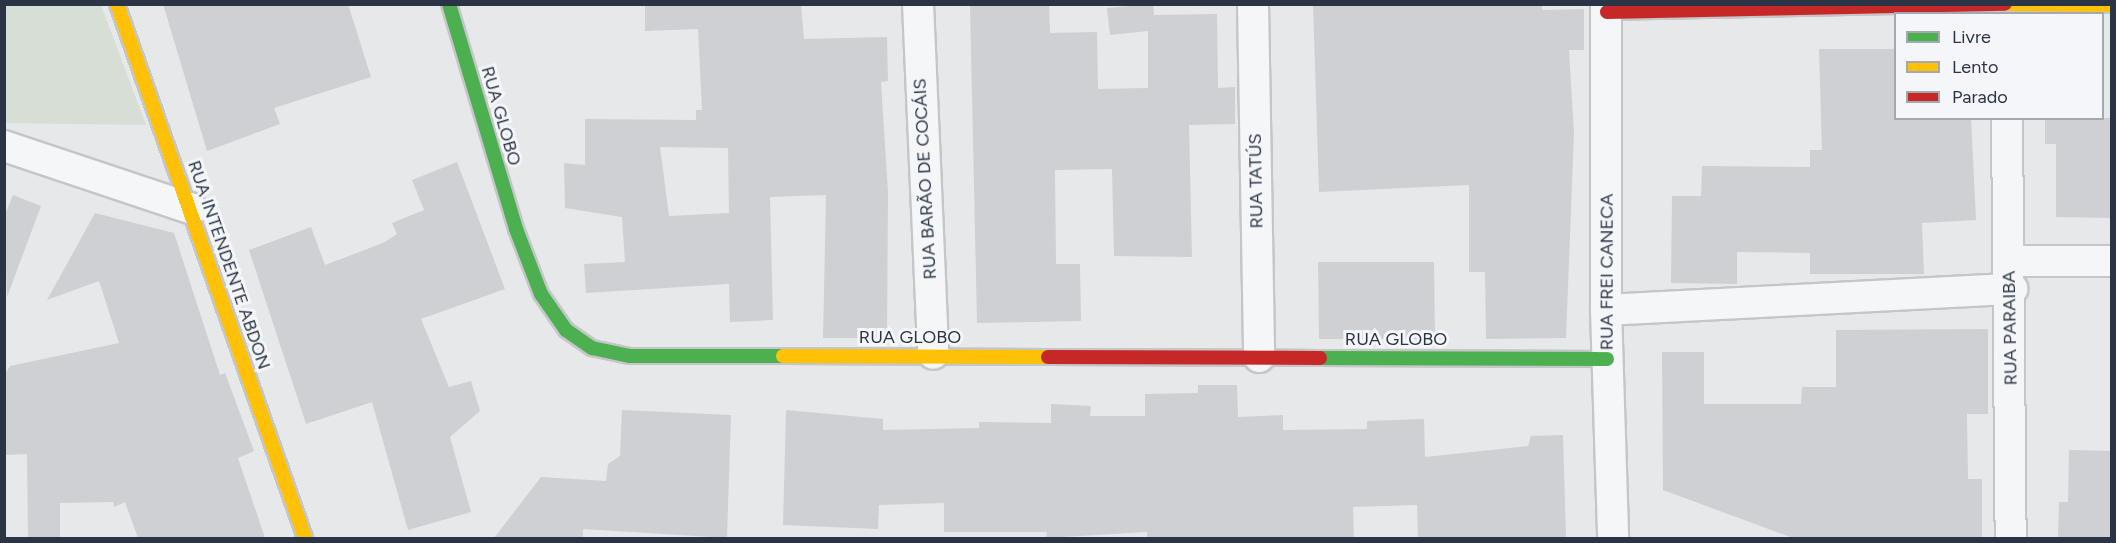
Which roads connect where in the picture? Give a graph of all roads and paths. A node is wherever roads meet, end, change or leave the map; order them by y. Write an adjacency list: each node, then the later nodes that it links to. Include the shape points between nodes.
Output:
1 (117, 4): 10 (street, RUA INTENDENTE ABDON)
2 (449, 4): 14 (street, RUA GLOBO, via 516,229 541,294 566,330 592,348 630,356)
3 (918, 4): 14 (street, RUA BARÃO DE COCÁIS)
4 (1253, 4): 15 (street, RUA TATÚS)
5 (2007, 4): 6 (street); 7 (street)
6 (2112, 5)
7 (1606, 8): 13 (street, RUA FREI CANECA)
8 (2007, 120): 12 (street, RUA PARAIBA)
9 (4, 146): 10 (street)
10 (192, 209): 17 (street, RUA INTENDENTE ABDON)
11 (2112, 261): 12 (street)
12 (2010, 275): 13 (street); 19 (street, RUA PARAIBA)
13 (1606, 310): 16 (street, RUA FREI CANECA)
14 (933, 354): 15 (street, RUA GLOBO)
15 (1259, 357): 16 (street, RUA GLOBO)
16 (1607, 359): 18 (street, RUA FREI CANECA)
17 (304, 538)
18 (1613, 538)
19 (2011, 538)

